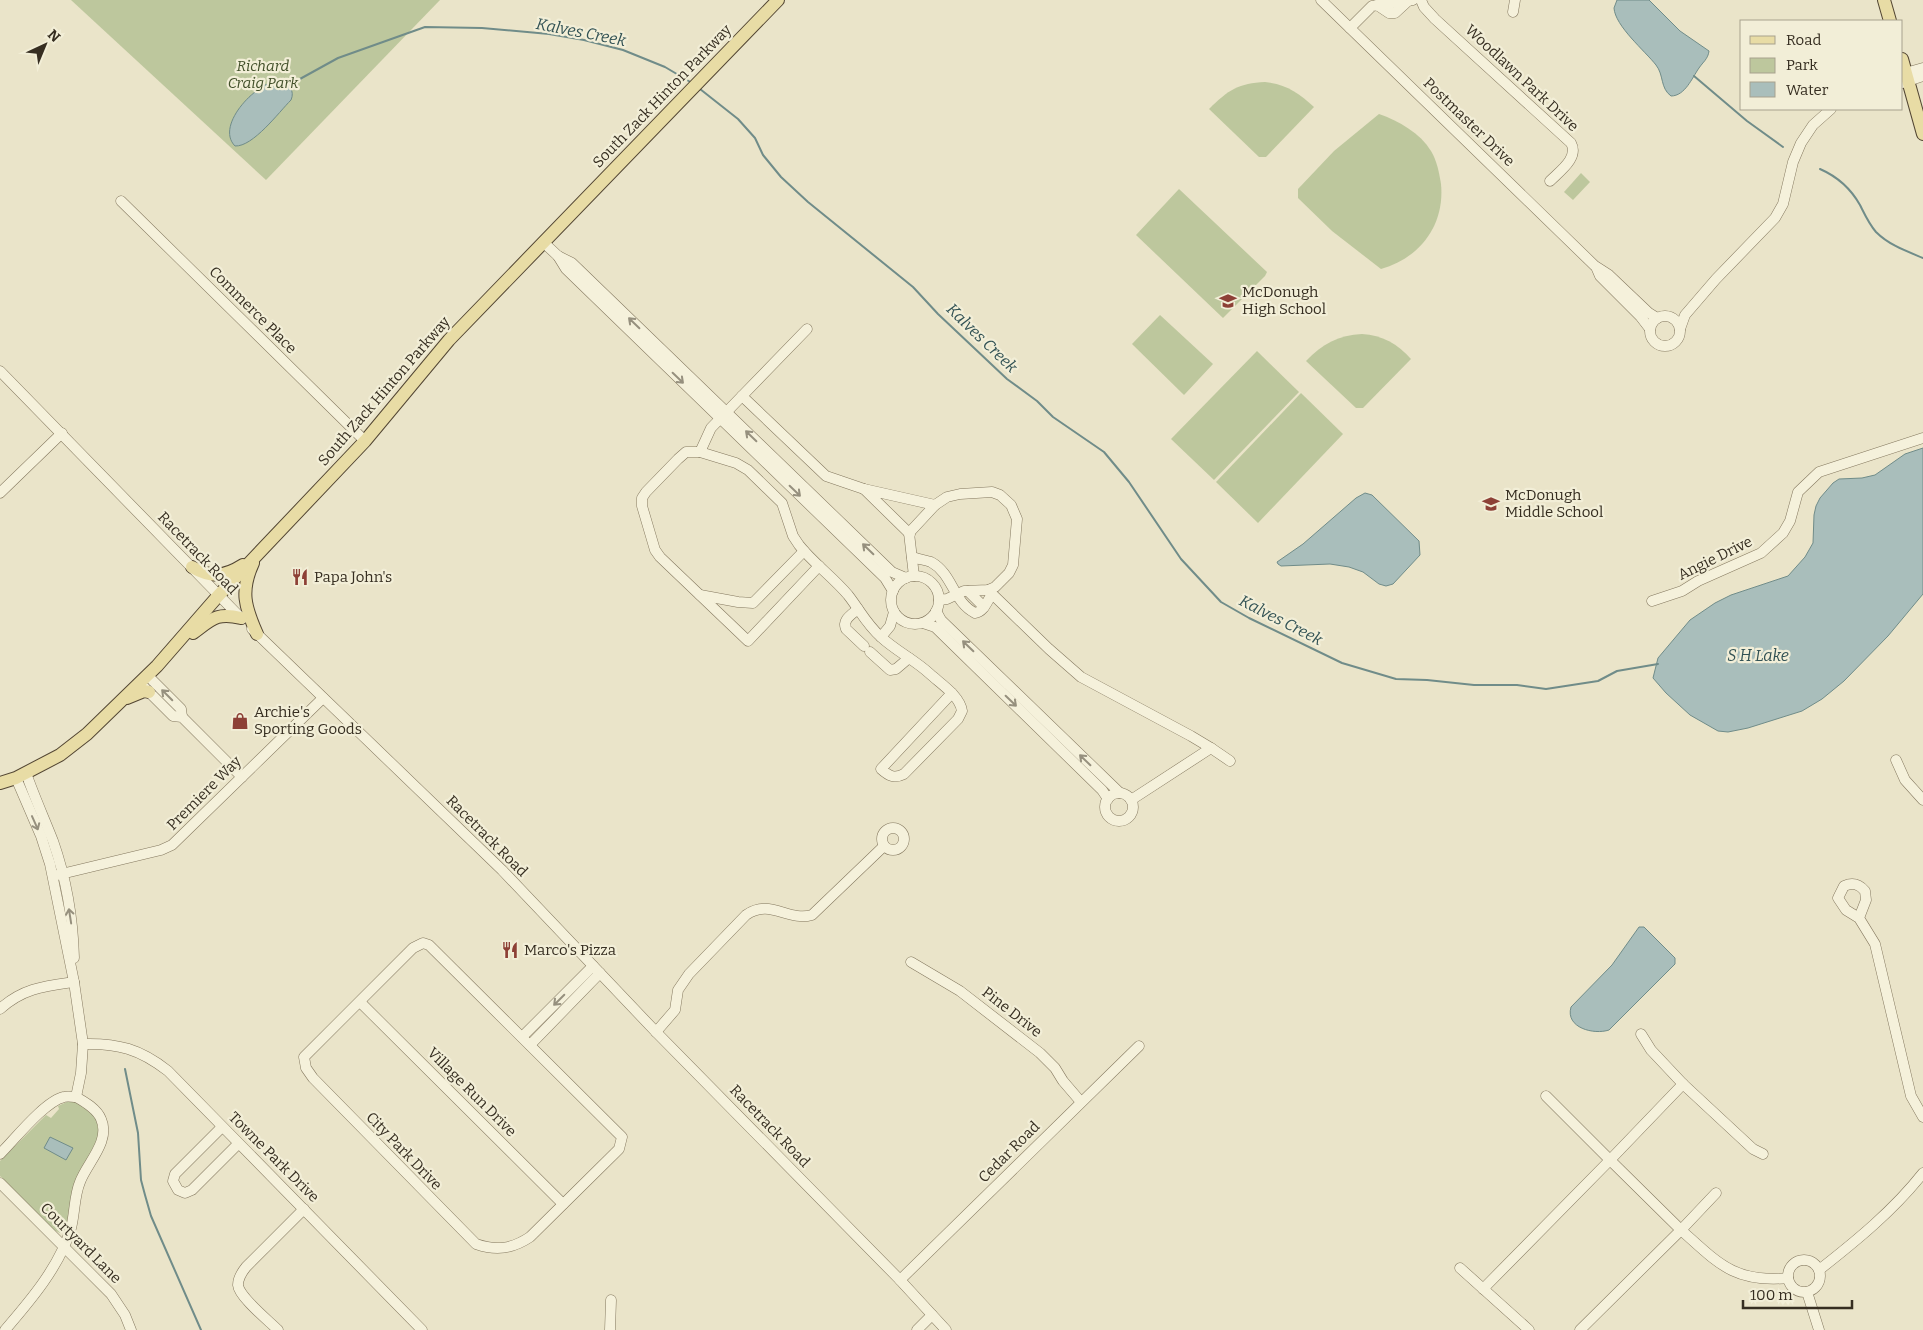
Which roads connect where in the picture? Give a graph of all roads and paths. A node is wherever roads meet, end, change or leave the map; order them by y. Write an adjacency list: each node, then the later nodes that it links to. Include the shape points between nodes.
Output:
1 (778, 0): 19 (main road, South Zack Hinton Parkway)
2 (1321, 0): 11 (street, Postmaster Drive)
3 (1362, 0): 8 (street)
4 (1421, 0): 17 (street, Woodlawn Park Drive, via 1435,19 1571,143 1573,156)
5 (1516, 0): 9 (street)
6 (1884, 0): 10 (main road)
7 (1410, 1): 8 (street)
8 (1377, 4): 11 (street)
9 (1513, 12)
10 (1890, 20)
11 (1350, 28): 20 (street, Postmaster Drive)
12 (1923, 68): 14 (street)
13 (1923, 76): 14 (street)
14 (1904, 77): 16 (main road)
15 (1830, 110): 21 (street, via 1813,125 1801,143 1783,204 1775,218)
16 (1923, 134)
17 (1550, 182)
18 (121, 201): 32 (street, Commerce Place)
19 (543, 242): 29 (street, via 558,256 566,270); 32 (main road, South Zack Hinton Parkway, via 449,340)
20 (1595, 266): 23 (street); 25 (street, via 1600,276)
21 (1716, 279): 22 (street, via 1711,280 1685,307); 26 (street, via 1685,315)
22 (1668, 316): 23 (street); 26 (street, via 1677,322)
23 (1656, 318): 25 (street)
24 (807, 329): 28 (street)
25 (1650, 329): 26 (street, via 1653,341 1663,346 1674,343)
26 (1680, 329)
27 (0, 371): 30 (street, Racetrack Road)
28 (742, 396): 29 (street); 34 (street, via 826,476)
29 (723, 415): 33 (street, via 708,433); 43 (street, one-way to 29, via 892,572); 44 (street, one-way to 44, via 885,578)
30 (62, 433): 35 (street); 42 (street, Racetrack Road)
31 (1923, 438): 51 (street, Angie Drive, via 1819,472 1798,492 1783,533 1761,553 1682,591)
32 (365, 441): 39 (main road, South Zack Hinton Parkway)
33 (700, 452): 38 (street, via 748,470 782,503 793,536); 47 (street, via 686,452 642,498 656,550)
34 (864, 489): 36 (street); 37 (street)
35 (0, 494)
36 (935, 505): 37 (street); 46 (street, via 947,496 992,492 1011,505 1017,519 1013,565)
37 (910, 534): 40 (street)
38 (804, 551): 41 (street); 47 (street, via 753,603)
39 (256, 557): 42 (main road, via 223,575 201,572); 49 (main road, South Zack Hinton Parkway); 60 (main road, via 248,572 244,597)
40 (912, 557): 43 (street); 48 (street, via 940,569)
41 (819, 566): 47 (street, via 748,641); 53 (street)
42 (192, 567): 49 (street, Racetrack Road)
43 (910, 577): 44 (street, via 897,584); 50 (street, via 926,579 937,591)
44 (893, 591): 55 (street)
45 (968, 591): 46 (street); 48 (street); 52 (street)
46 (990, 593): 52 (street); 70 (street, via 1081,677)
47 (700, 595)
48 (956, 595): 50 (street); 52 (street, via 975,613)
49 (218, 596): 56 (street, Racetrack Road); 62 (main road, South Zack Hinton Parkway)
50 (939, 600): 54 (street)
51 (1652, 601)
52 (981, 604)
53 (858, 609): 61 (street); 63 (street, via 845,620 846,629 890,670)
54 (936, 611): 58 (street); 76 (street, one-way to 54, via 941,620)
55 (894, 612): 57 (street); 59 (street)
56 (241, 618): 60 (street, Racetrack Road); 62 (main road, via 226,614 216,617)
57 (905, 622): 58 (street); 59 (street)
58 (923, 623): 77 (street, one-way to 77, via 935,627)
59 (890, 626): 61 (street)
60 (257, 634): 67 (street, Racetrack Road)
61 (881, 637): 63 (street)
62 (174, 646): 64 (main road, South Zack Hinton Parkway)
63 (909, 658): 66 (street)
64 (143, 679): 65 (street); 68 (main road, South Zack Hinton Parkway); 69 (street, one-way to 64, via 181,709)
65 (149, 692): 68 (main road, via 134,694); 69 (street, via 174,716)
66 (952, 693): 66 (street, via 962,711 958,719 904,774 888,776 881,769)
67 (323, 698): 74 (street, Premiere Way); 84 (street, Racetrack Road, via 502,870)
68 (121, 702): 73 (main road, South Zack Hinton Parkway, via 60,755)
69 (182, 717): 74 (street)
70 (1210, 748): 72 (street); 78 (street)
71 (1896, 760): 79 (street, via 1905,780)
72 (1230, 761)
73 (21, 775): 75 (main road, South Zack Hinton Parkway); 81 (street, via 53,842)
74 (242, 777): 81 (street, Premiere Way, via 172,845)
75 (0, 783)
76 (1120, 793): 77 (street); 78 (street)
77 (1108, 799): 78 (street, via 1106,812 1116,820 1125,820 1132,814)
78 (1131, 800)
79 (1923, 800)
80 (884, 846): 88 (street, via 812,915 799,916 762,908 746,915 688,974 678,990 675,1010)
81 (58, 875): 85 (street, via 73,935)
82 (1859, 918): 97 (street, via 1875,944 1911,1096)
83 (911, 962): 96 (street, Pine Drive, via 960,991 1040,1053 1056,1068)
84 (597, 970): 88 (street, Racetrack Road); 90 (street)
85 (74, 982): 87 (street, via 22,992); 91 (street)
86 (360, 1002): 90 (street, City Park Drive, via 413,948 423,943 429,945); 106 (street, Village Run Drive); 106 (street, City Park Drive, via 304,1057 306,1068 465,1234 476,1244 490,1249 518,1245)
87 (0, 1009)
88 (656, 1032): 113 (street, Racetrack Road)
89 (1641, 1034): 93 (street, via 1651,1050)
90 (526, 1041): 106 (street, City Park Drive, via 622,1137 614,1154)
91 (83, 1044): 95 (street, via 82,1073); 98 (street, Towne Park Drive, via 120,1046 154,1060)
92 (1139, 1046): 96 (street, Cedar Road)
93 (1683, 1084): 101 (street, via 1753,1149); 102 (street)
94 (1546, 1096): 102 (street)
95 (76, 1097): 100 (street, via 56,1100 44,1108); 109 (street, via 91,1106 101,1119 103,1131 100,1145 79,1184)
96 (1081, 1102): 113 (street, Cedar Road)
97 (1923, 1117)
98 (222, 1127): 99 (street, Towne Park Drive); 99 (street, via 175,1174 173,1181 178,1190 185,1193 192,1190)
99 (238, 1144): 107 (street, Towne Park Drive)
100 (0, 1154)
101 (1763, 1154)
102 (1610, 1160): 108 (street); 114 (street)
103 (1923, 1173): 111 (street, via 1906,1195 1847,1249)
104 (0, 1183): 109 (street, Courtyard Lane)
105 (1716, 1193): 108 (street)
106 (563, 1204)
107 (304, 1209): 120 (street, via 246,1267 238,1284 239,1290); 121 (street, Towne Park Drive)
108 (1681, 1230): 112 (street, via 1720,1264 1740,1274 1768,1280); 127 (street)
109 (64, 1247): 118 (street, via 26,1307); 119 (street, Courtyard Lane, via 111,1294)
110 (1460, 1268): 114 (street)
111 (1818, 1270): 112 (street, via 1810,1261 1800,1260 1791,1266); 115 (street, via 1818,1283)
112 (1788, 1278): 115 (street, via 1795,1290)
113 (900, 1280): 117 (street, Racetrack Road)
114 (1482, 1289): 126 (street)
115 (1807, 1292): 128 (street)
116 (611, 1300): 123 (street)
117 (932, 1315): 124 (street); 125 (street, Racetrack Road)
118 (4, 1327)
119 (131, 1330)
120 (278, 1330)
121 (422, 1330)
122 (602, 1330): 123 (street)
123 (610, 1330)
124 (917, 1330)
125 (946, 1330)
126 (1529, 1330)
127 (1580, 1330)
128 (1819, 1330)

